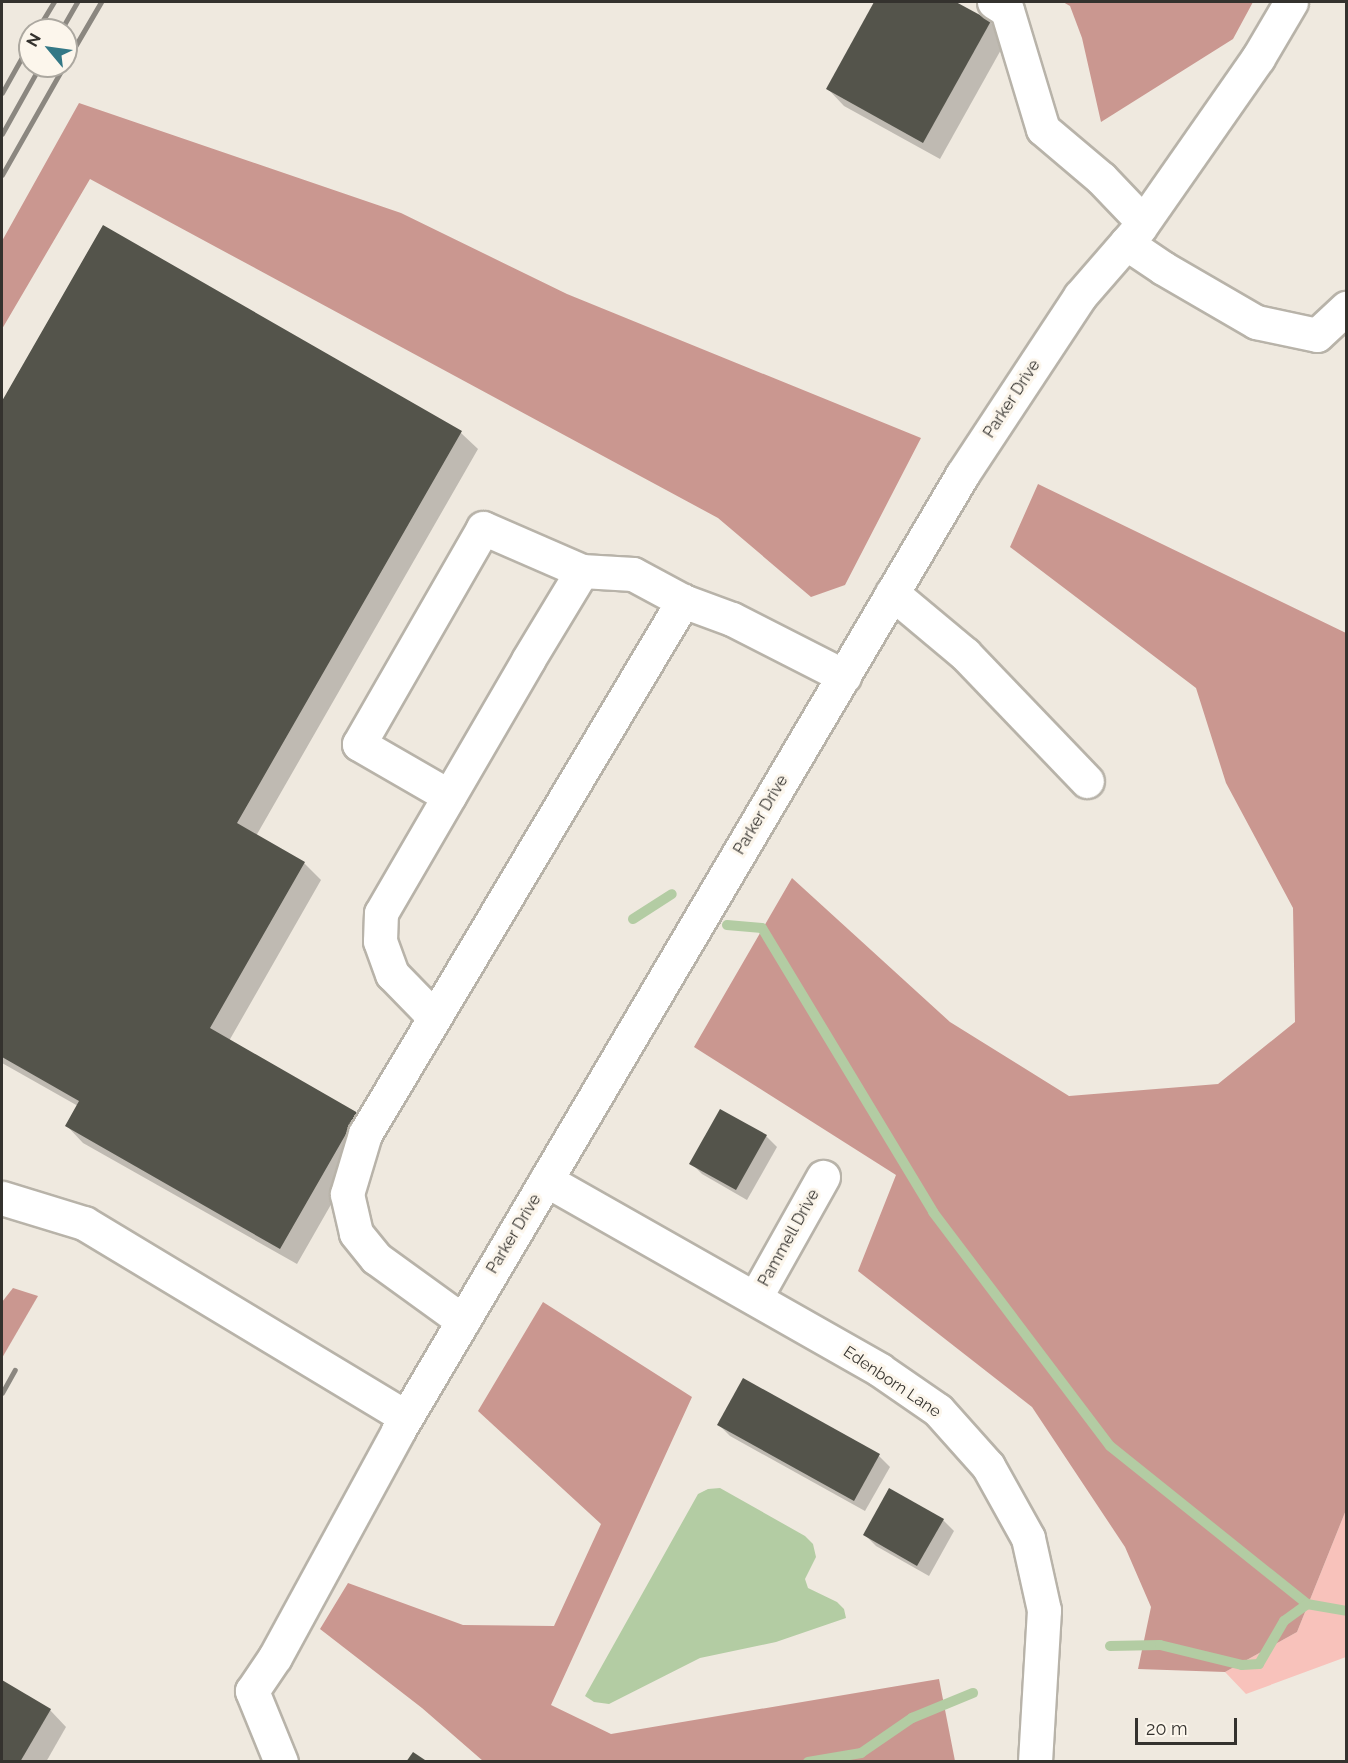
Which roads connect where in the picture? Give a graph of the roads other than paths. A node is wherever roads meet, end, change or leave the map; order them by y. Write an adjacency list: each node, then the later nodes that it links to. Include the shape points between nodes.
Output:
1 (994, 2): 3 (street, via 1007,10 1043,129 1101,178)
2 (1291, 2): 3 (street, Parker Drive, via 1258,58)
3 (1135, 232): 4 (street, via 1163,268 1256,322 1317,335); 6 (street, Parker Drive, via 1080,296 962,475)
4 (1347, 308)
5 (582, 571): 7 (street, via 633,574); 10 (street); 10 (street, via 483,528 359,744)
6 (892, 593): 8 (street, Parker Drive); 9 (street, via 964,654)
7 (683, 601): 8 (street, via 732,619); 11 (street)
8 (844, 676): 13 (street, Parker Drive)
9 (1087, 781)
10 (449, 796): 11 (street, via 381,913 380,941 392,974)
11 (434, 1017): 16 (street, via 365,1134 347,1194 356,1233 376,1258)
12 (823, 1177): 15 (street, Pammell Drive)
13 (546, 1179): 15 (street, Edenborn Lane); 16 (street, Parker Drive)
14 (2, 1198): 17 (street, via 84,1223)
15 (755, 1298): 19 (street, Edenborn Lane, via 880,1370 938,1410 988,1466 1028,1538 1044,1610)
16 (463, 1321): 17 (street, Parker Drive)
17 (406, 1417): 18 (street, Parker Drive, via 275,1657 252,1691)
18 (281, 1761)
19 (1035, 1761)

